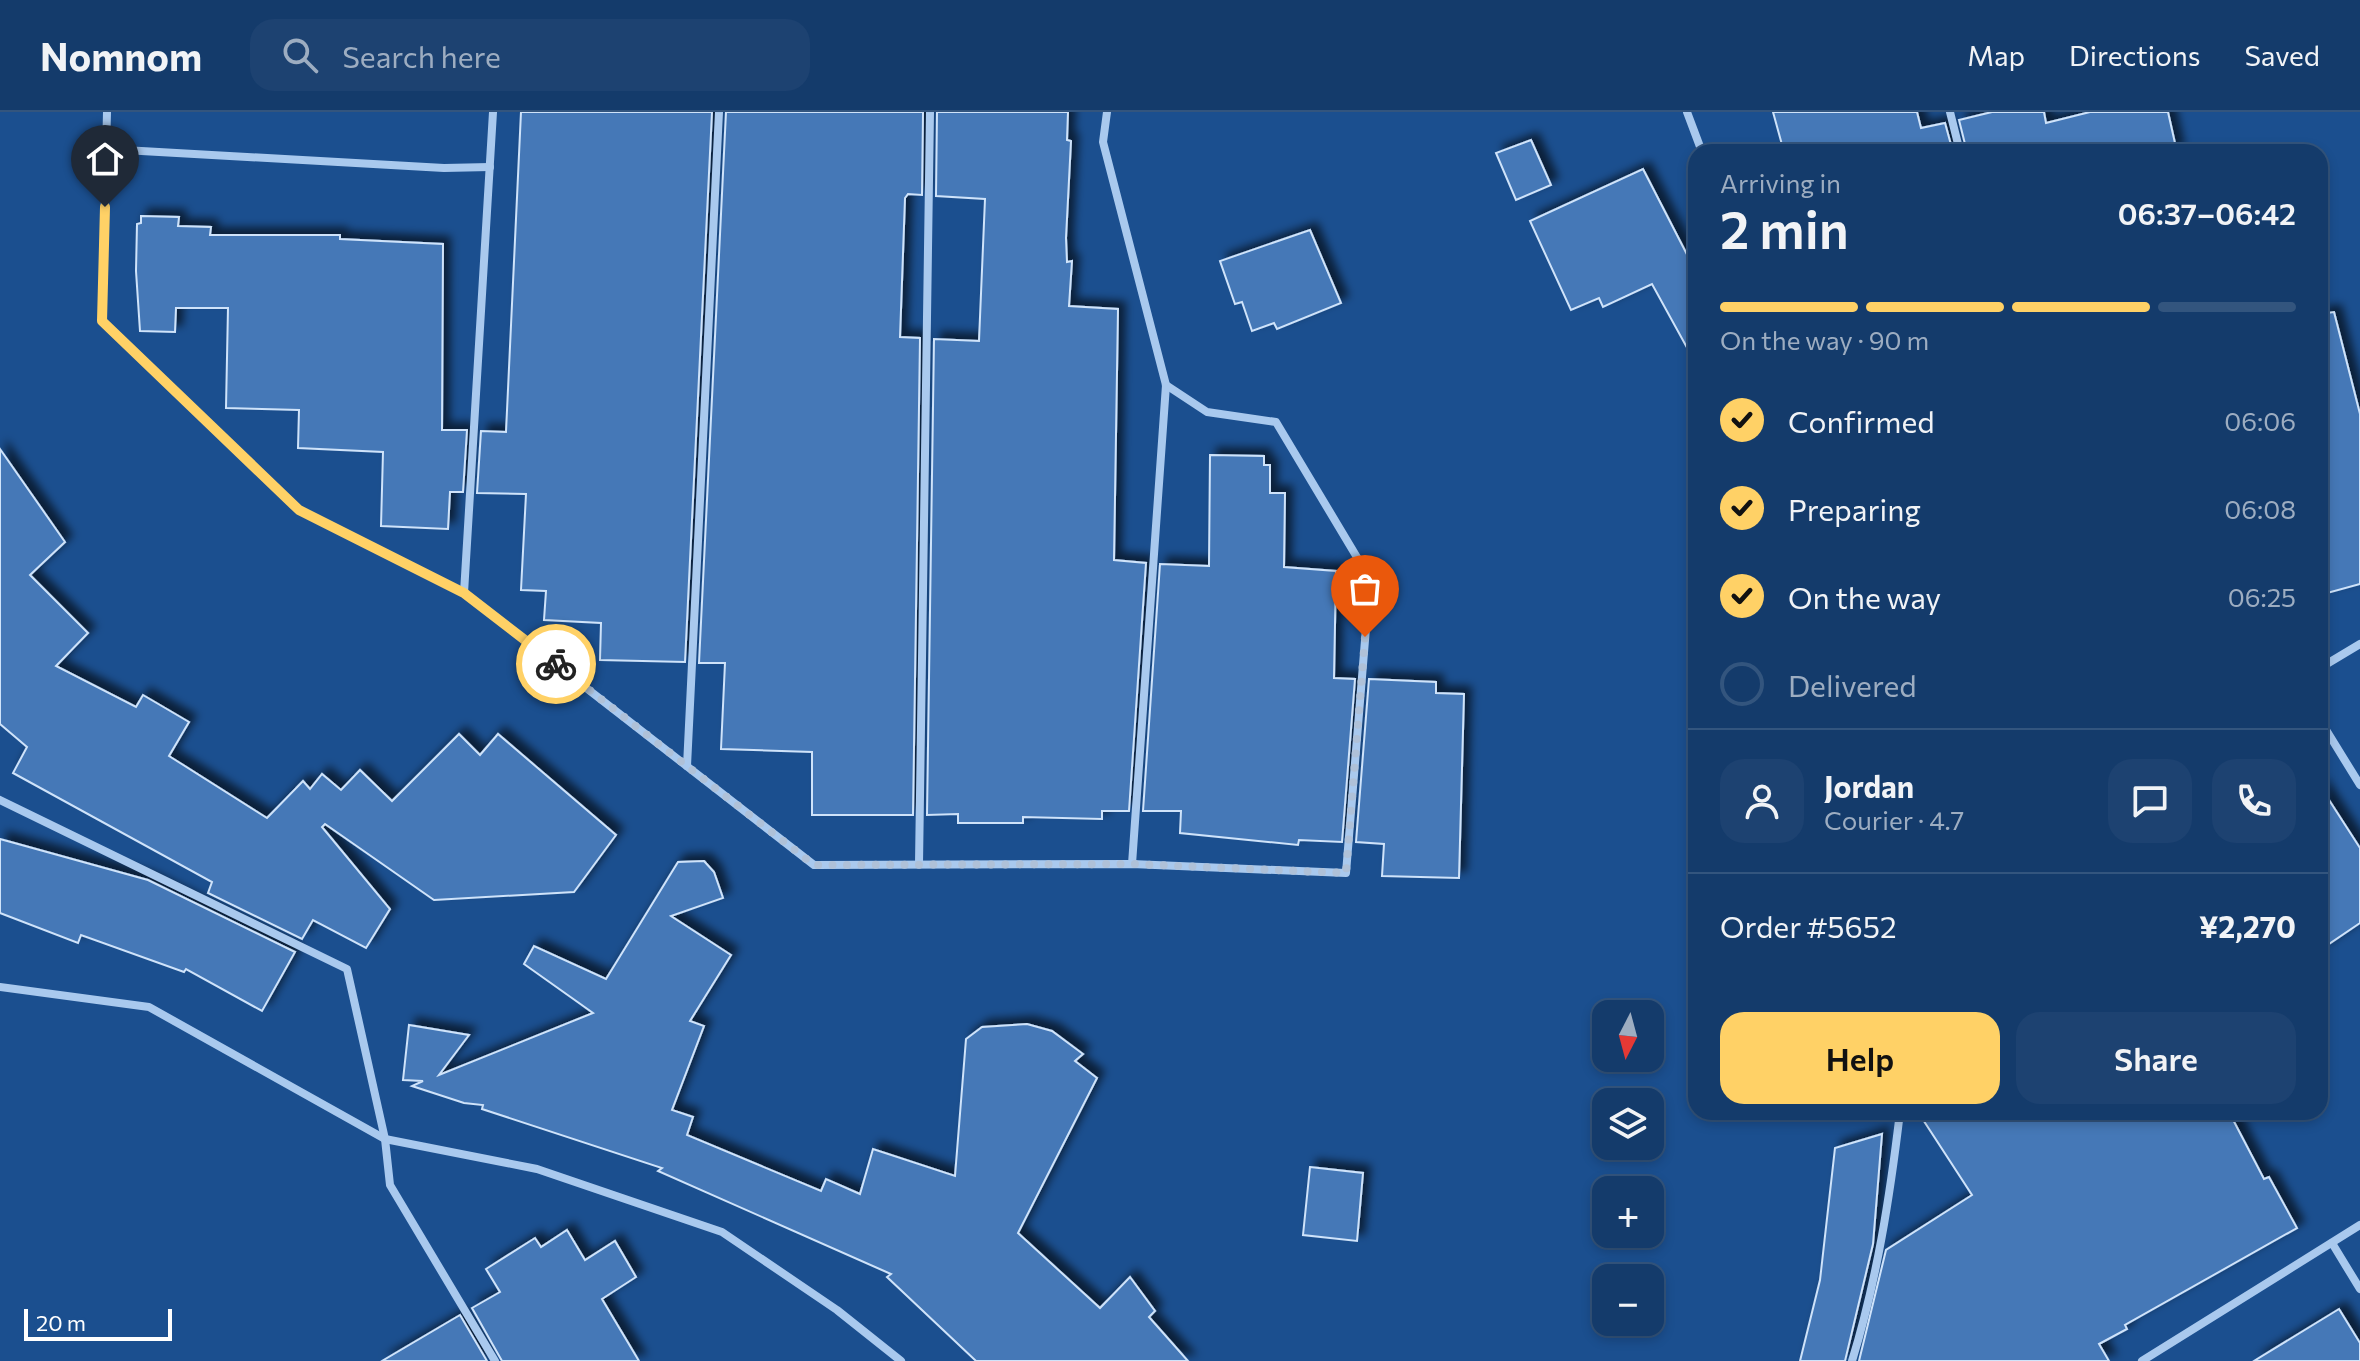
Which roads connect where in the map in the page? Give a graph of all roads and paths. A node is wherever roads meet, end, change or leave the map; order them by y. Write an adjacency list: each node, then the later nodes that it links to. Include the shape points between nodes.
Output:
1 (107, 112): 10 (street)
2 (493, 112): 11 (street)
3 (719, 112): 17 (street)
4 (930, 112): 20 (street)
5 (1107, 112): 12 (street, via 1103,142)
6 (1687, 112): 8 (street)
7 (1950, 112): 9 (street)
8 (1699, 144)
9 (1958, 144)
10 (106, 149): 11 (street); 13 (street, via 102,321 299,510)
11 (490, 167): 13 (street)
12 (1166, 385): 21 (street); 21 (street, via 1207,412 1276,422 1370,579 1346,873)
13 (464, 593): 17 (street)
14 (2360, 644): 15 (street)
15 (2328, 663)
16 (2328, 733): 18 (street)
17 (687, 766): 20 (street, via 814,865)
18 (2360, 785)
19 (0, 800): 24 (street, via 347,969)
20 (919, 864): 21 (street)
21 (1132, 864)
22 (0, 987): 24 (street, via 149,1007)
23 (1899, 1120): 30 (street, via 1868,1310)
24 (385, 1139): 28 (street, via 390,1185); 29 (street, via 537,1169 722,1232)
25 (2360, 1225): 26 (street)
26 (2332, 1243): 27 (street); 31 (street)
27 (2360, 1289)
28 (495, 1361)
29 (901, 1361)
30 (1852, 1361)
31 (2142, 1361)

